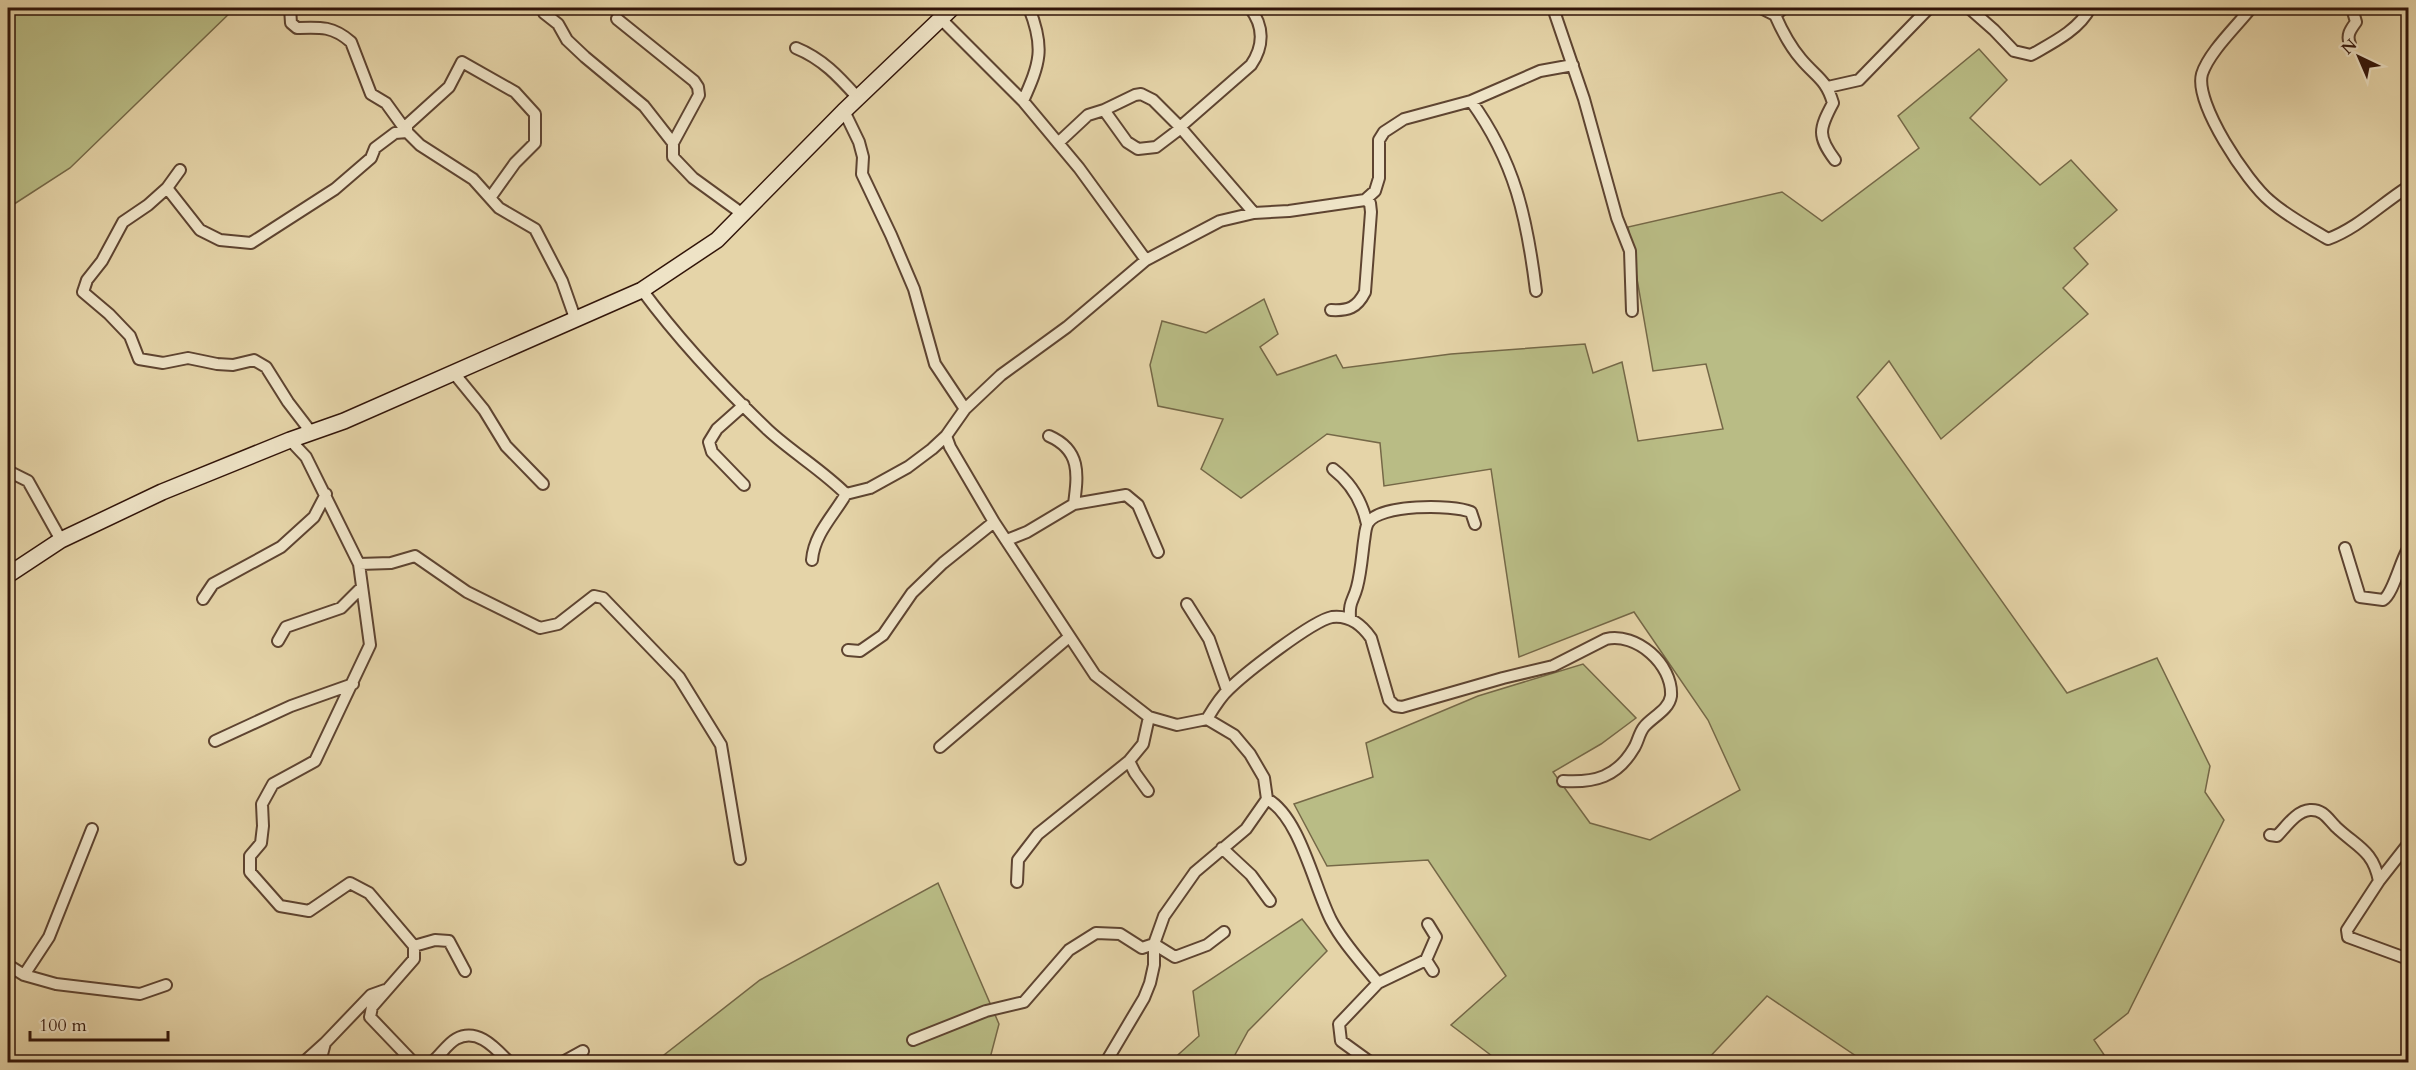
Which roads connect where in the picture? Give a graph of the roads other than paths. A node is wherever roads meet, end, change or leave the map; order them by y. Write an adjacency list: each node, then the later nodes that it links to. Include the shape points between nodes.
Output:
1 (290, 8): 26 (street, via 291,23 297,28 320,26 351,42 371,94 386,103)
2 (543, 8): 27 (street, via 567,40 644,106)
3 (952, 8): 15 (street)
4 (1029, 8): 21 (street, via 1040,45 1036,71)
5 (1250, 8): 25 (street, via 1262,37 1258,56)
6 (1553, 8): 18 (street)
7 (1761, 8): 13 (street)
8 (1929, 8): 19 (street, via 1859,80)
9 (1968, 8): 10 (street, via 2014,51 2031,55 2060,38)
10 (2090, 8)
11 (2251, 8): 31 (street, via 2210,58 2202,75 2206,108 2258,190 2328,239 2346,232)
12 (2352, 8): 16 (street, via 2356,22 2349,31)
13 (1779, 11): 19 (street, via 1785,39)
14 (617, 19): 27 (street, via 698,87 699,95)
15 (941, 19): 20 (street); 21 (street)
16 (2350, 44)
17 (796, 48): 20 (street, via 814,55 834,71)
18 (1573, 65): 22 (street, via 1540,71); 41 (street, via 1630,251)
19 (1828, 87): 29 (street, via 1833,103 1822,123 1823,144)
20 (858, 98): 24 (street)
21 (1023, 100): 28 (street)
22 (1471, 101): 34 (street, via 1404,119 1384,132 1378,140 1375,191); 39 (street, via 1491,130 1515,184 1526,219)
23 (1104, 110): 25 (street, via 1142,94); 25 (street, via 1127,142 1138,150 1156,147); 28 (street, via 1088,115)
24 (844, 111): 36 (street); 45 (street, via 859,142 862,174 914,289 935,364)
25 (1180, 127): 35 (street)
26 (406, 132): 32 (street, via 395,133 334,189 251,243 220,240 200,230); 33 (street, via 473,180); 33 (street, via 407,125 449,87 462,62 515,92 535,114 535,143)
27 (672, 142): 36 (street, via 673,157)
28 (1058, 143): 37 (street)
29 (1835, 160)
30 (180, 170): 32 (street)
31 (2409, 187)
32 (167, 188): 46 (street, via 123,222 83,292 130,336 139,359 163,363 188,358 233,365 254,360 266,367)
33 (490, 198): 42 (street, via 499,208 535,229 562,281)
34 (1365, 200): 35 (street); 40 (street, via 1370,203 1371,212 1365,292 1350,309)
35 (1254, 213): 37 (street, via 1220,221)
36 (744, 215): 38 (street, via 717,240)
37 (1146, 260): 45 (street, via 1067,327 1000,375)
38 (642, 290): 42 (street); 44 (street, via 690,349)
39 (1536, 291)
40 (1330, 309)
41 (1632, 311)
42 (575, 318): 43 (street)
43 (453, 372): 46 (street); 52 (street, via 484,410 506,446)
44 (744, 405): 53 (street, via 709,441 712,452); 55 (street)
45 (965, 409): 47 (street)
46 (311, 432): 49 (street)
47 (946, 436): 55 (street, via 908,467 870,488); 57 (street)
48 (1049, 436): 56 (street, via 1071,454 1078,474)
49 (290, 440): 54 (street, via 306,457); 60 (street, via 162,492)
50 (1333, 470): 58 (street, via 1344,477 1360,501)
51 (8, 471): 60 (street, via 28,480)
52 (543, 484)
53 (744, 485)
54 (326, 494): 66 (street); 69 (street, via 314,517 281,547 213,584)
55 (846, 494): 65 (street, via 822,529 813,547)
56 (1074, 504): 61 (street); 64 (street, via 1126,495 1138,505)
57 (994, 522): 61 (street); 74 (street, via 943,562 912,593 883,635 860,651)
58 (1367, 524): 59 (street, via 1374,516 1389,511 1428,507 1471,512); 71 (street, via 1358,585 1349,604)
59 (1475, 524)
60 (61, 540): 67 (street)
61 (1007, 540): 72 (street)
62 (2345, 548): 63 (street, via 2360,597 2383,600 2391,591)
63 (2409, 549)
64 (1158, 552)
65 (812, 560)
66 (359, 564): 68 (street); 89 (street, via 391,563 415,556 468,592 540,628 558,624 594,596 603,598 679,677 721,745)
67 (8, 574)
68 (362, 587): 73 (street, via 341,608 286,627); 75 (street, via 370,645)
69 (202, 598)
70 (1188, 604): 76 (street, via 1209,639)
71 (1350, 618): 76 (street, via 1331,617 1307,630); 82 (street, via 1371,638 1389,700 1402,707 1553,666 1606,639 1629,639 1642,646 1662,668 1671,696 1667,705 1644,727 1627,759 1614,771 1597,781)
72 (1069, 638): 77 (street, via 1095,675); 80 (street)
73 (278, 641)
74 (848, 650)
75 (353, 684): 79 (street, via 291,706); 96 (street, via 315,761 273,784 261,804 261,843 250,856 250,872 280,906 309,911 350,884 369,893)
76 (1227, 690): 78 (street)
77 (1149, 717): 78 (street, via 1177,725); 81 (street, via 1143,744)
78 (1207, 719): 84 (street, via 1234,735 1250,754 1264,778)
79 (215, 741)
80 (940, 747)
81 (1129, 761): 83 (street); 91 (street, via 1038,834 1018,860)
82 (1563, 781)
83 (1148, 792)
84 (1267, 799): 88 (street, via 1246,829); 103 (street, via 1276,804 1293,830 1335,928)
85 (92, 829): 102 (street, via 49,937)
86 (2270, 835): 90 (street, via 2277,836 2300,813 2311,809 2322,812 2362,846 2376,866)
87 (2409, 844): 90 (street)
88 (1222, 848): 92 (street); 95 (street, via 1195,872 1164,916)
89 (740, 859)
90 (2379, 881): 97 (street, via 2347,930 2348,937)
91 (1017, 882)
92 (1270, 900)
93 (1428, 924): 98 (street, via 1436,937)
94 (1224, 932): 95 (street, via 1207,945 1175,957)
95 (1154, 944): 106 (street, via 1142,948 1120,934 1096,933 1069,950 1024,1002 986,1011); 115 (street, via 1150,983)
96 (414, 946): 100 (street, via 449,941); 105 (street, via 414,959)
97 (2409, 959)
98 (1426, 960): 101 (street); 103 (street)
99 (8, 965): 102 (street)
100 (465, 971)
101 (1433, 971)
102 (24, 975): 104 (street, via 56,984 140,994)
103 (1378, 983): 116 (street, via 1339,1024 1341,1041)
104 (166, 985)
105 (388, 989): 107 (street, via 371,995); 111 (street, via 372,1007 370,1017)
106 (913, 1040)
107 (325, 1043): 109 (street); 110 (street)
108 (583, 1051): 114 (street)
109 (304, 1062)
110 (320, 1062)
111 (412, 1062)
112 (432, 1062): 113 (street, via 456,1038 471,1035 486,1040)
113 (509, 1062)
114 (563, 1062)
115 (1106, 1062)
116 (1370, 1062)

